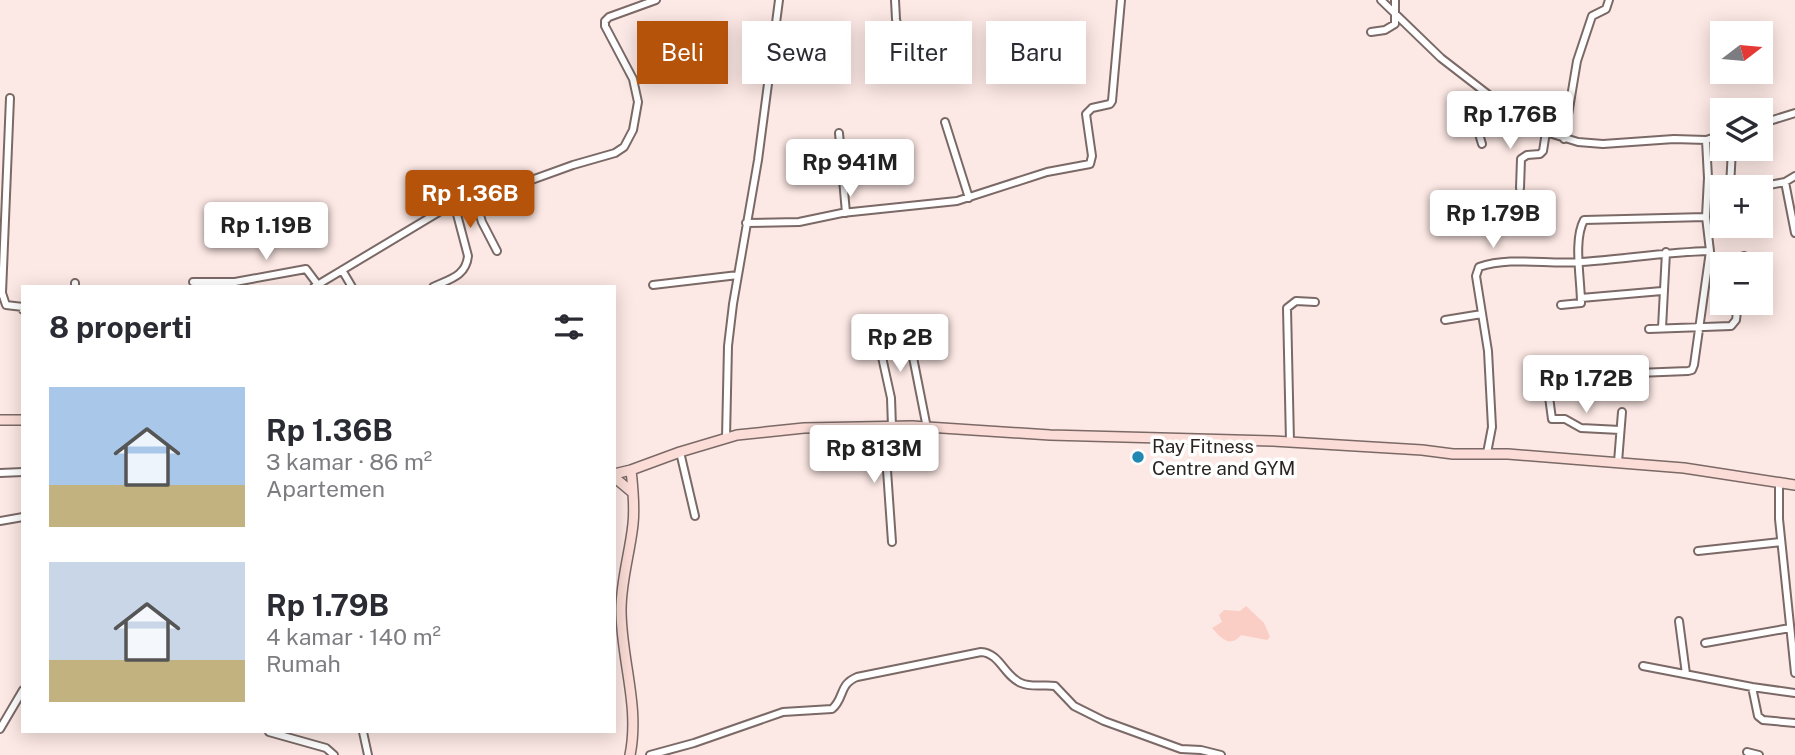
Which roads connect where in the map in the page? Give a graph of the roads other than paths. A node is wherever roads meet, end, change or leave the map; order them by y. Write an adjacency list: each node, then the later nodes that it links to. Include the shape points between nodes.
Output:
1 (656, 0): 26 (street, via 605,21 633,79 638,102 633,130 624,147 504,190)
2 (779, 0): 31 (street)
3 (895, 0): 9 (street)
4 (1121, 0): 27 (street, via 1112,101 1086,114 1090,164 1047,172)
5 (1381, 0): 8 (street)
6 (1395, 0): 8 (street)
7 (1609, 0): 18 (street, via 1606,9 1592,16 1579,53)
8 (1396, 14): 10 (street, via 1391,28); 12 (street, via 1429,48)
9 (896, 21)
10 (1371, 32)
11 (10, 98): 50 (street, via 2,293 6,304)
12 (1497, 102): 16 (street); 21 (street, via 1501,123 1499,128 1485,128 1479,134)
13 (1795, 113): 14 (street)
14 (1773, 120)
15 (946, 122): 27 (street)
16 (1546, 132): 18 (street); 25 (street, via 1540,154 1521,159)
17 (839, 134): 29 (street)
18 (1564, 139): 20 (street, via 1603,144)
19 (1710, 139): 20 (street)
20 (1706, 140): 30 (street)
21 (1482, 144)
22 (1795, 176): 23 (street)
23 (1785, 182): 24 (street); 32 (street)
24 (1773, 184)
25 (1520, 188)
26 (474, 196): 28 (street); 33 (street)
27 (969, 198): 29 (street)
28 (454, 203): 37 (street); 44 (street, via 467,264 461,274)
29 (846, 213): 31 (street, via 799,222)
30 (1706, 217): 34 (street); 36 (street, via 1584,220)
31 (746, 223): 38 (street)
32 (1795, 233)
33 (496, 251)
34 (1710, 251): 35 (street); 55 (street)
35 (1666, 252): 36 (street); 46 (street)
36 (1578, 262): 47 (street); 51 (street, via 1479,267 1476,276)
37 (342, 270): 42 (street); 43 (street)
38 (737, 275): 45 (street); 67 (street, via 728,346)
39 (193, 282): 40 (street)
40 (250, 283): 41 (street, via 306,269)
41 (316, 285)
42 (318, 285)
43 (351, 285)
44 (437, 285)
45 (653, 285)
46 (1662, 291): 47 (street); 56 (street)
47 (1581, 298): 49 (street, via 1581,303)
48 (1315, 302): 68 (street, via 1296,301 1287,308)
49 (1561, 305)
50 (21, 308)
51 (1482, 314): 53 (street); 70 (street, via 1492,427)
52 (1736, 315): 55 (street, via 1731,326)
53 (1445, 320)
54 (875, 325): 64 (street, via 891,398)
55 (1698, 327): 56 (street); 59 (street, via 1692,370)
56 (1662, 328): 57 (street)
57 (1649, 329)
58 (908, 332): 65 (street)
59 (1637, 373)
60 (1549, 397): 66 (street, via 1552,419 1565,419 1581,428)
61 (1622, 412): 66 (street)
62 (0, 420): 63 (street)
63 (21, 420)
64 (888, 427): 65 (street); 67 (street, via 781,429); 83 (street)
65 (928, 428): 68 (street)
66 (1620, 430): 71 (street)
67 (726, 438): 69 (street)
68 (1290, 442): 70 (street)
69 (680, 452): 72 (street); 80 (street)
70 (1487, 453): 71 (street)
71 (1618, 462): 77 (street)
72 (631, 470): 75 (street); 79 (street)
73 (21, 472): 74 (street)
74 (0, 473)
75 (616, 475)
76 (616, 478): 79 (street)
77 (1779, 483): 78 (street); 84 (street)
78 (1795, 485)
79 (634, 493): 102 (street, via 621,609 634,719)
80 (695, 516)
81 (21, 517): 82 (street)
82 (0, 520)
83 (891, 542)
84 (1781, 542): 85 (street); 87 (street)
85 (1698, 551)
86 (1679, 621): 91 (street)
87 (1790, 628): 88 (street); 90 (street)
88 (1705, 643)
89 (1643, 666): 91 (street)
90 (1795, 673)
91 (1686, 674): 92 (street)
92 (1752, 687): 94 (street); 95 (street, via 1758,716)
93 (21, 693): 96 (street)
94 (1795, 693)
95 (1795, 723)
96 (0, 729)
97 (273, 733): 100 (street, via 326,748)
98 (363, 733): 101 (street)
99 (1746, 752): 105 (street)
100 (334, 755)
101 (368, 755)
102 (630, 755)
103 (650, 755): 104 (street, via 783,712 832,709 846,683 857,677 981,652 993,655 1014,680 1030,686 1055,686 1074,706 1104,721 1181,749)
104 (1222, 755)
105 (1759, 755)

